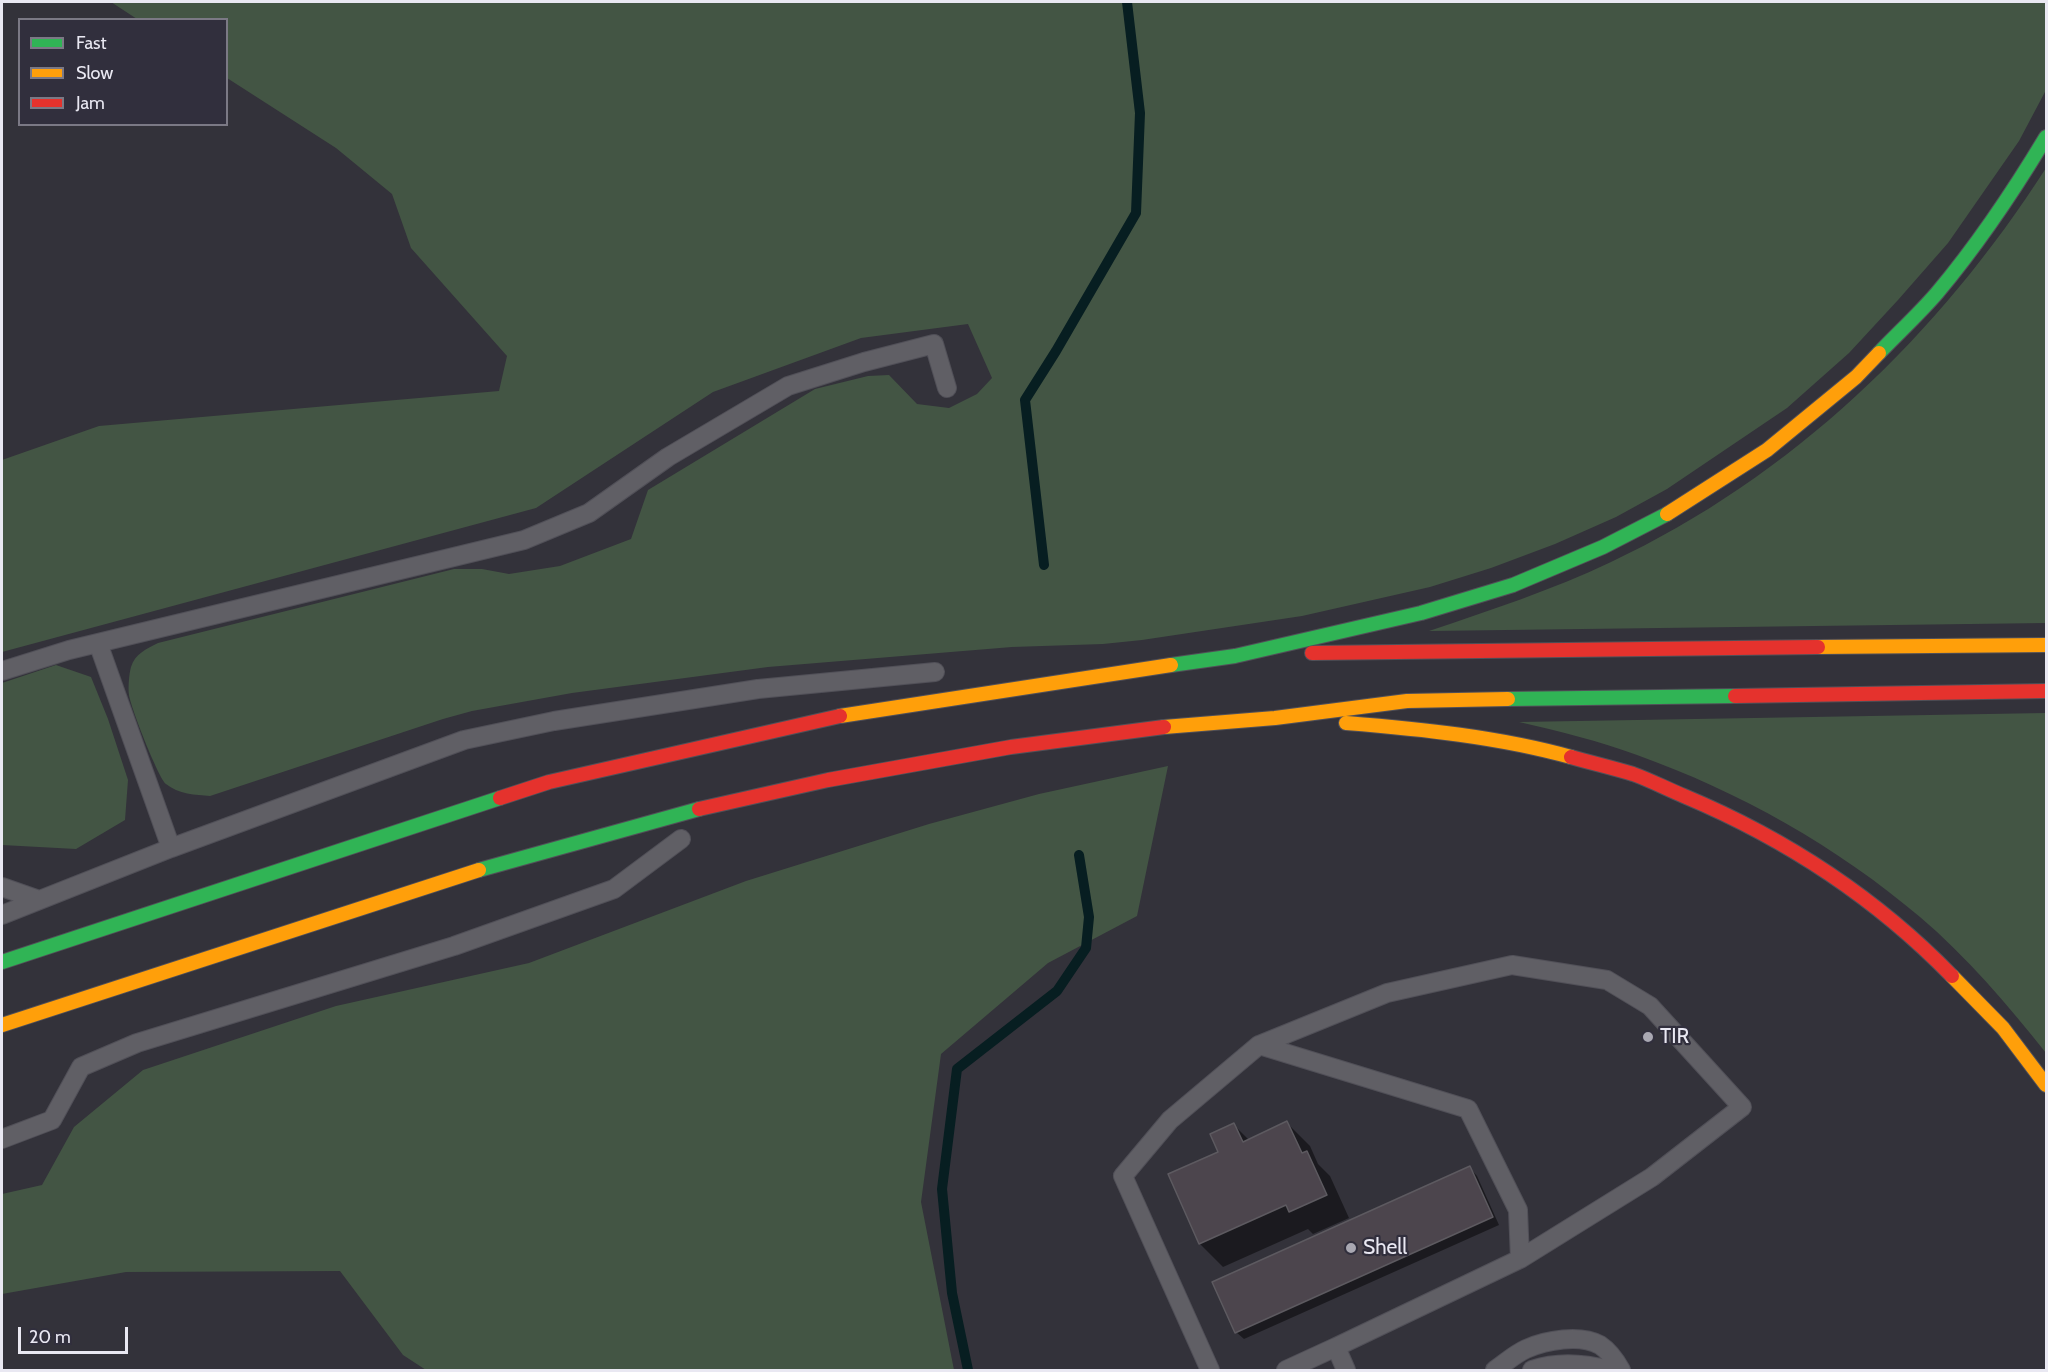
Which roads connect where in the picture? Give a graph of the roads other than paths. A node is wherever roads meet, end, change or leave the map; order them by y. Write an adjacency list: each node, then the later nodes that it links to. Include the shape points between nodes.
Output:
1 (2046, 137): 5 (highway, via 1976,244 1935,295 1856,377 1767,450 1692,499 1603,547 1513,585 1420,613)
2 (947, 388): 3 (lane, via 934,344 864,362 788,386 668,457 589,513 524,540)
3 (98, 643): 6 (lane); 11 (lane)
4 (2046, 645): 5 (highway)
5 (1236, 656): 15 (highway, via 840,716 549,782)
6 (2, 672)
7 (935, 672): 11 (lane, via 758,689 554,721 464,740)
8 (2046, 691): 9 (highway, via 1407,701)
9 (1275, 718): 16 (highway, via 1084,736 883,769 731,801 447,879); 18 (highway, via 1405,728 1535,747 1635,775 1723,812 1804,856 1852,889 1932,955 2003,1028)
10 (681, 839): 19 (lane, via 614,889 454,946 137,1043 90,1063 81,1067 52,1120)
11 (171, 848): 13 (lane)
12 (2, 887): 13 (lane)
13 (39, 900): 14 (lane)
14 (2, 915)
15 (2, 962)
16 (2, 1024)
17 (1259, 1045): 20 (lane, via 1468,1109 1518,1209); 20 (lane, via 1387,993 1512,965 1607,980 1650,1006 1742,1107 1652,1177); 23 (lane, via 1170,1120 1123,1176)
18 (2046, 1085)
19 (2, 1138)
20 (1520, 1259): 21 (lane)
21 (1336, 1347): 24 (lane); 25 (lane)
22 (1560, 1367): 27 (lane); 28 (lane, via 1577,1363)
23 (1210, 1371)
24 (1286, 1371)
25 (1346, 1371)
26 (1495, 1371): 29 (lane, via 1527,1349 1574,1340 1599,1345)
27 (1533, 1371)
28 (1609, 1371)
29 (1621, 1371)

